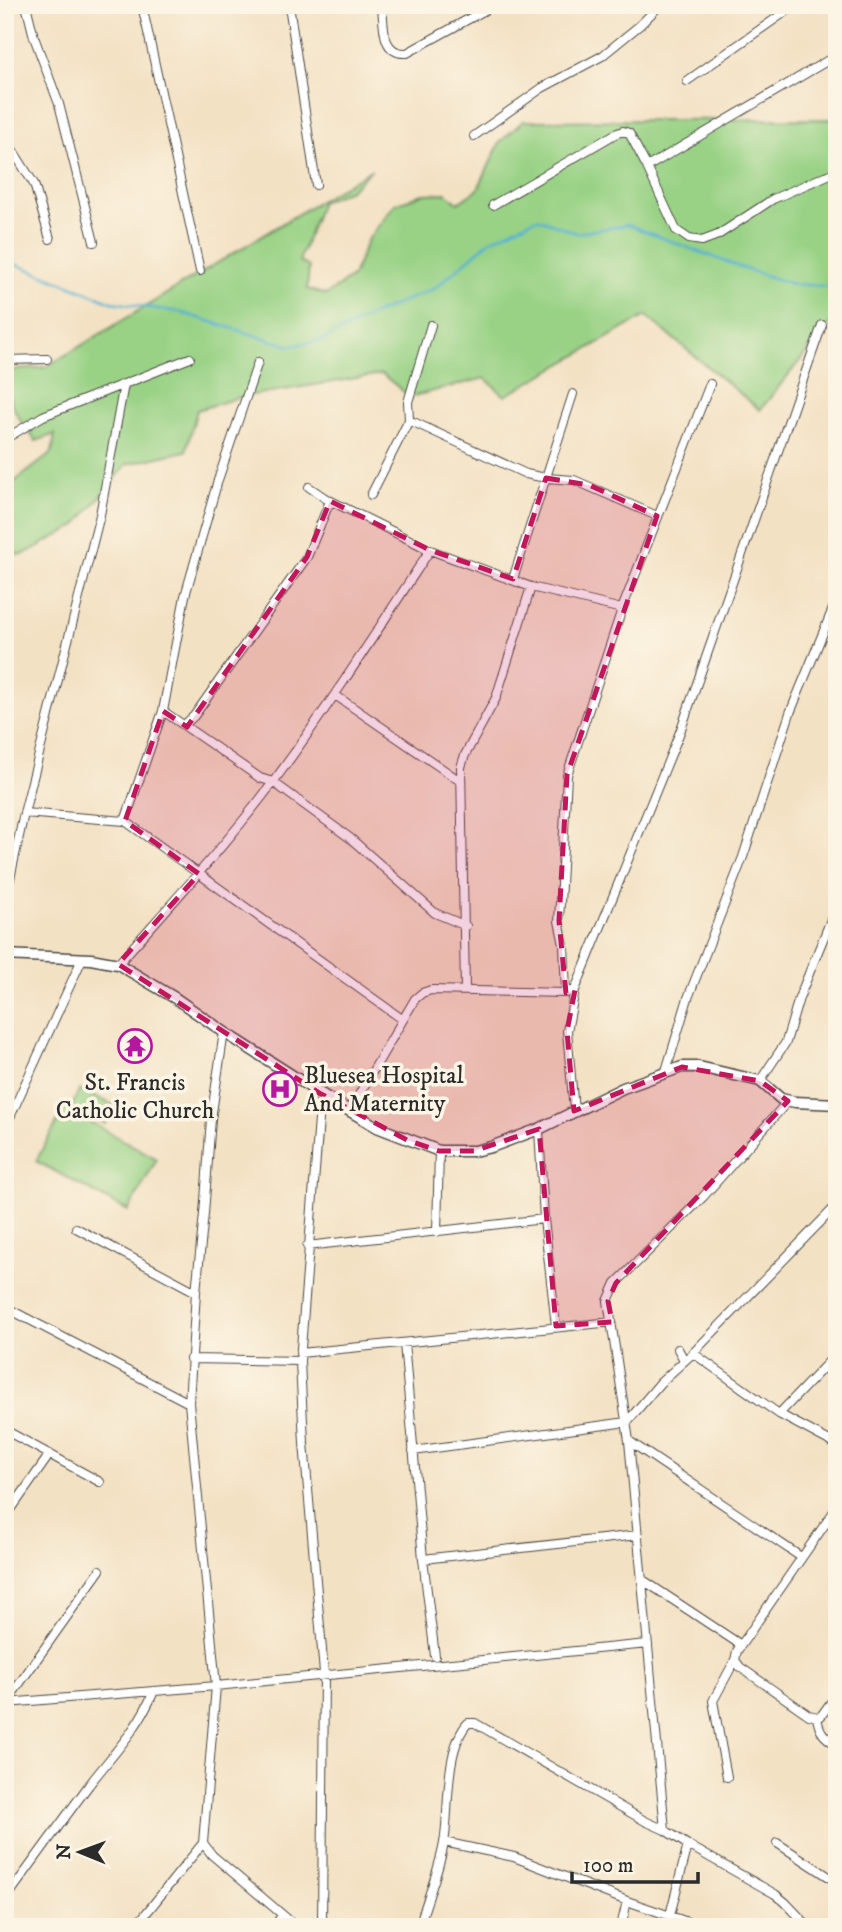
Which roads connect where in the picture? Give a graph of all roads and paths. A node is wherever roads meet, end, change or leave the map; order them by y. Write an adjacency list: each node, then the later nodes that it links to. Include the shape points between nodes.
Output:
1 (26, 5): 17 (street, via 59,104)
2 (142, 5): 18 (street)
3 (289, 5): 14 (street)
4 (382, 5): 5 (street, via 387,41 399,54)
5 (494, 5)
6 (660, 5): 10 (street, via 602,56 542,88)
7 (795, 5): 9 (street)
8 (837, 55): 12 (street)
9 (687, 81)
10 (474, 136)
11 (5, 138): 16 (street, via 34,184)
12 (647, 167): 13 (street, via 676,230 702,241 773,199); 15 (street, via 629,133 623,131)
13 (837, 171)
14 (316, 185)
15 (493, 205)
16 (50, 239)
17 (94, 242)
18 (200, 271)
19 (431, 325): 28 (street, via 408,402)
20 (822, 325): 57 (street, via 680,732)
21 (190, 358): 25 (street)
22 (47, 359): 23 (street)
23 (5, 360)
24 (258, 362): 41 (street, via 185,596)
25 (124, 384): 29 (street, via 43,416); 47 (street, via 100,515)
26 (710, 384): 34 (street)
27 (573, 394): 30 (street)
28 (409, 420): 30 (street, via 526,474); 32 (street)
29 (5, 439)
30 (546, 478): 34 (street, via 589,485); 36 (street)
31 (309, 487): 33 (street)
32 (371, 495)
33 (330, 501): 35 (street); 42 (street, via 307,557)
34 (657, 516): 39 (street)
35 (430, 550): 36 (street); 40 (street)
36 (513, 579): 37 (street)
37 (531, 587): 39 (street); 46 (street, via 501,683 465,755)
38 (837, 599): 60 (street, via 790,713)
39 (622, 610): 57 (street, via 567,775 559,921)
40 (335, 695): 45 (street); 46 (street)
41 (163, 710): 43 (street); 48 (street)
42 (194, 716): 43 (street); 44 (street)
43 (184, 725): 44 (street)
44 (193, 731): 45 (street, via 260,778)
45 (273, 782): 49 (street); 52 (street, via 350,838 435,913)
46 (460, 782): 52 (street)
47 (24, 813): 48 (street); 50 (street)
48 (125, 821): 49 (street)
49 (199, 874): 55 (street); 58 (street)
50 (5, 902)
51 (837, 905): 61 (street, via 786,1042)
52 (466, 926): 56 (street)
53 (5, 956): 54 (street)
54 (82, 959): 55 (street); 67 (street)
55 (118, 964): 59 (street)
56 (465, 990): 57 (street); 58 (street, via 422,993)
57 (571, 991): 66 (street, via 567,1031)
58 (402, 1020): 65 (street)
59 (224, 1032): 62 (street); 75 (street)
60 (666, 1071): 61 (street, via 699,1067); 66 (street)
61 (760, 1081): 63 (street)
62 (321, 1094): 65 (street); 74 (street)
63 (788, 1101): 64 (street); 77 (street, via 616,1283 608,1301)
64 (837, 1104)
65 (350, 1110): 69 (street, via 377,1127)
66 (574, 1111): 68 (street)
67 (5, 1128)
68 (539, 1129): 69 (street, via 474,1151); 71 (street)
69 (439, 1152): 73 (street)
70 (837, 1205): 81 (street)
71 (544, 1219): 73 (street); 78 (street)
72 (76, 1228): 75 (street)
73 (437, 1232): 74 (street)
74 (307, 1246): 83 (street)
75 (195, 1292): 84 (street)
76 (5, 1307): 86 (street)
77 (612, 1322): 78 (street); 88 (street)
78 (556, 1326): 79 (street)
79 (404, 1343): 83 (street); 92 (street)
80 (678, 1349): 85 (street)
81 (693, 1353): 85 (street); 87 (street)
82 (837, 1353): 87 (street)
83 (300, 1357): 84 (street); 106 (street)
84 (190, 1359): 86 (street)
85 (684, 1360): 88 (street)
86 (189, 1404): 107 (street)
87 (779, 1414): 91 (street)
88 (627, 1422): 90 (street); 92 (street)
89 (5, 1430): 93 (street)
90 (629, 1441): 97 (street); 98 (street)
91 (837, 1445)
92 (413, 1451): 99 (street)
93 (50, 1454): 94 (street); 96 (street)
94 (100, 1482)
95 (837, 1507): 98 (street)
96 (5, 1518)
97 (638, 1535): 99 (street); 101 (street)
98 (801, 1557): 103 (street)
99 (423, 1559): 104 (street)
100 (100, 1570): 110 (street)
101 (643, 1580): 102 (street); 103 (street)
102 (648, 1644): 106 (street); 114 (street)
103 (741, 1645): 105 (street)
104 (436, 1656)
105 (735, 1660): 111 (street); 113 (street, via 713,1701)
106 (324, 1673): 107 (street); 127 (street)
107 (216, 1686): 108 (street); 115 (street)
108 (154, 1691): 110 (street); 120 (street, via 129,1736)
109 (837, 1694): 111 (street)
110 (6, 1704)
111 (817, 1717): 112 (street, via 819,1730)
112 (837, 1745)
113 (727, 1777)
114 (665, 1830): 116 (street, via 468,1723 454,1754); 118 (street)
115 (203, 1843): 123 (street); 124 (street)
116 (444, 1843): 121 (street, via 514,1857); 130 (street)
117 (777, 1843): 119 (street)
118 (688, 1845): 122 (street); 133 (street, via 775,1895)
119 (837, 1882)
120 (5, 1900)
121 (627, 1901): 122 (street); 131 (street)
122 (670, 1915): 132 (street)
123 (282, 1916): 125 (street); 126 (street)
124 (135, 1927)
125 (273, 1927)
126 (296, 1927)
127 (322, 1927)
128 (351, 1927): 129 (street)
129 (400, 1927)
130 (419, 1927)
131 (621, 1927)
132 (702, 1927)
133 (809, 1927)

